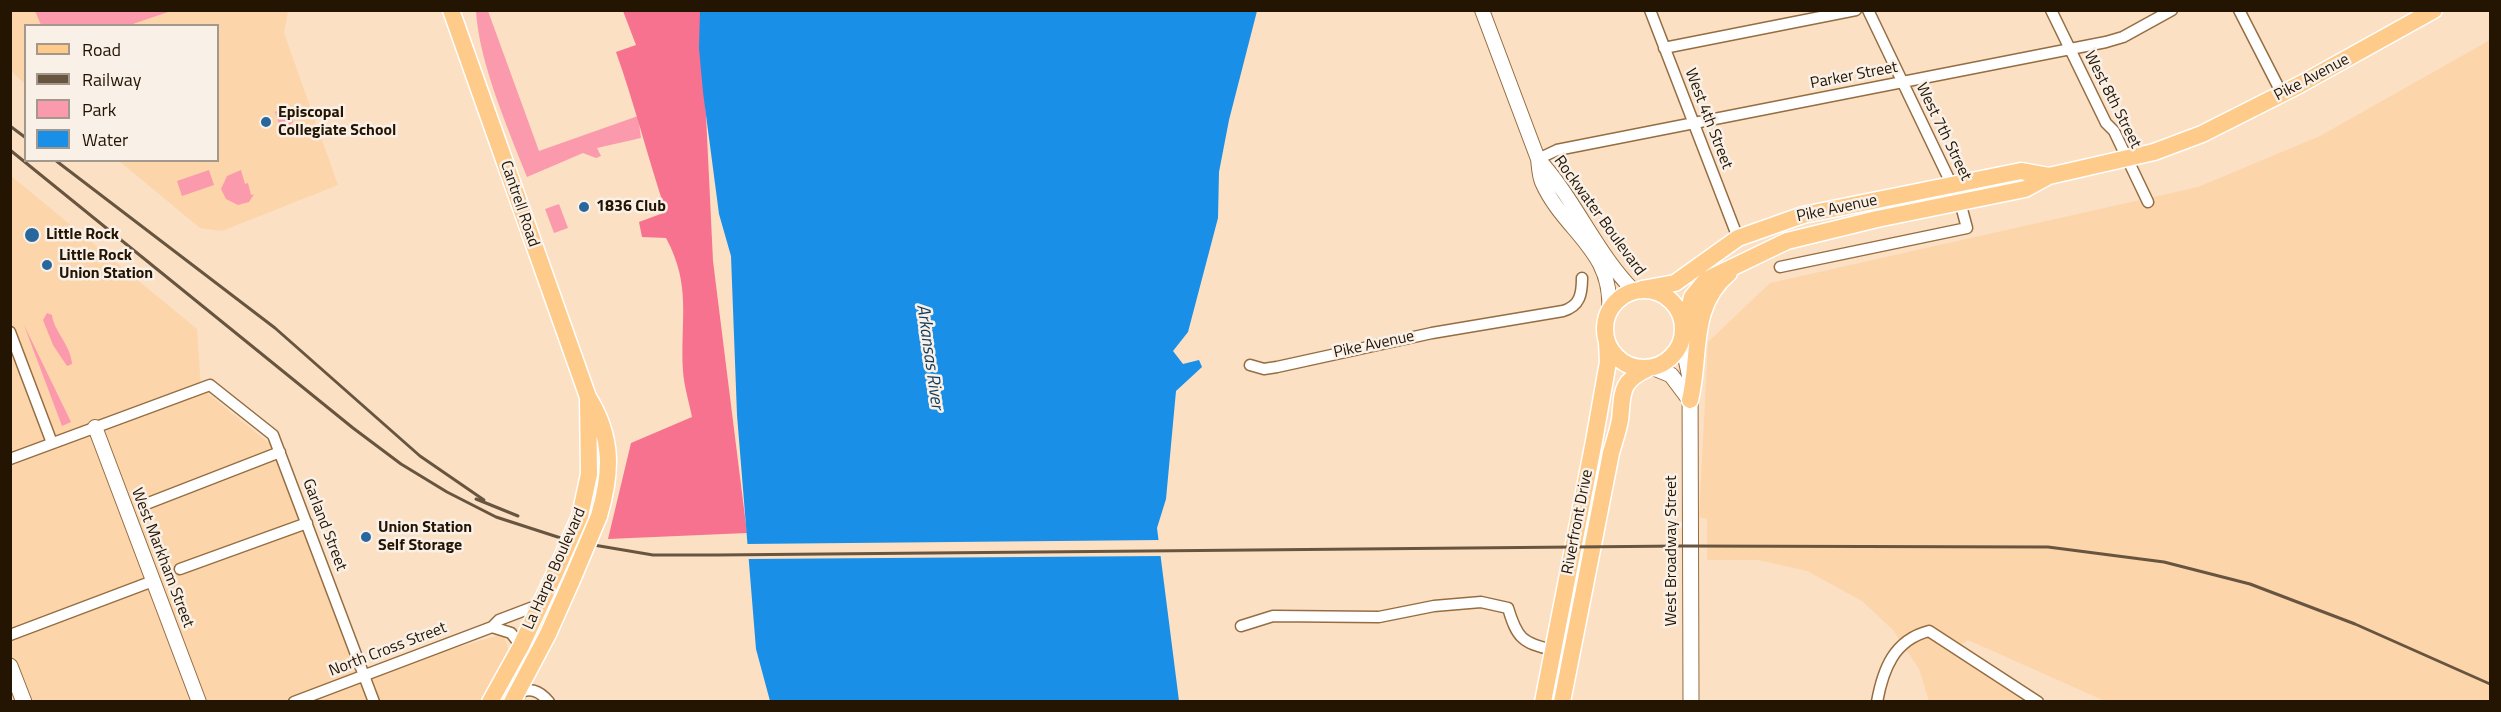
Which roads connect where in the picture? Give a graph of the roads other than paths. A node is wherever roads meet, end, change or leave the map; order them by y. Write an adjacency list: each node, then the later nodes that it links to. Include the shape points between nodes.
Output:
1 (451, 10): 32 (main road, Cantrell Road)
2 (1482, 10): 15 (street, Rockwater Boulevard)
3 (1650, 10): 10 (street, West 4th Street)
4 (1856, 10): 10 (street)
5 (1868, 10): 12 (street, West 7th Street)
6 (2051, 10): 11 (street, West 8th Street)
7 (2172, 10): 11 (street, Parker Street, via 2123,37)
8 (2239, 10): 13 (street)
9 (2428, 12): 13 (main road, Pike Avenue)
10 (1664, 48): 14 (street, West 4th Street)
11 (2070, 50): 12 (street, Parker Street); 16 (street, West 8th Street)
12 (1902, 82): 14 (street, Parker Street); 18 (street, West 7th Street)
13 (2282, 94): 16 (main road, Pike Avenue, via 2202,134)
14 (1693, 123): 15 (street, Parker Street, via 1557,150); 21 (street, West 4th Street)
15 (1538, 159): 25 (street, Rockwater Boulevard, via 1553,175 1617,273); 26 (street, Rockwater Boulevard, via 1546,188 1604,270)
16 (2126, 159): 17 (main road, Pike Avenue); 20 (street, West 8th Street)
17 (2049, 176): 18 (main road, Pike Avenue, via 2021,171); 19 (main road, Pike Avenue, via 2025,189)
18 (1952, 185): 19 (street, West 7th Street); 21 (main road, Pike Avenue, via 1803,215)
19 (1960, 202): 22 (main road, Pike Avenue, via 1808,234); 23 (street, West 7th Street, via 1967,228)
20 (2148, 202)
21 (1738, 238): 25 (main road, Pike Avenue, via 1686,278 1663,287)
22 (1742, 263): 28 (main road, Pike Avenue, via 1706,280 1698,288 1688,306); 33 (main road, via 1718,284 1704,309)
23 (1780, 267)
24 (1582, 278): 30 (street, Pike Avenue, via 1580,298 1563,311 1432,333 1277,367)
25 (1638, 290): 26 (main road, via 1621,298); 28 (main road, via 1659,293 1674,302)
26 (1609, 312): 29 (main road, via 1605,323)
27 (10, 332): 35 (street)
28 (1683, 335): 31 (main road, via 1673,355); 33 (main road, West Broadway Street)
29 (1607, 342): 31 (main road, via 1626,364); 47 (main road, Riverfront Drive, via 1608,362)
30 (1250, 365)
31 (1651, 369): 33 (main road, via 1671,375); 58 (main road, via 1630,378 1623,390)
32 (588, 397): 42 (main road, La Harpe Boulevard, bridge, via 589,474 580,516); 50 (main road, La Harpe Boulevard, bridge, via 606,431 605,497 572,580)
33 (1690, 400): 59 (main road, West Broadway Street)
34 (94, 427): 35 (street); 36 (street, Garland Street, via 210,385 273,435); 41 (street, West Markham Street)
35 (52, 443): 37 (street)
36 (280, 452): 38 (street); 39 (street, Garland Street)
37 (10, 459)
38 (146, 504)
39 (307, 523): 40 (street); 49 (street, Garland Street)
40 (180, 568)
41 (153, 581): 45 (street); 52 (street, West Markham Street)
42 (541, 604): 44 (street, North Cross Street, via 499,620); 46 (main road, La Harpe Boulevard)
43 (1241, 626): 47 (street, via 1273,616 1379,617 1481,602 1508,608 1519,636)
44 (492, 627): 46 (street, via 511,633); 49 (street, North Cross Street)
45 (10, 635)
46 (521, 646): 55 (main road, La Harpe Boulevard)
47 (1553, 650): 57 (main road, Riverfront Drive)
48 (10, 666): 51 (main road)
49 (364, 675): 53 (street, North Cross Street); 54 (street, Garland Street)
50 (519, 692): 56 (street, via 538,691)
51 (24, 702)
52 (199, 702)
53 (294, 702)
54 (374, 702)
55 (490, 702)
56 (549, 702)
57 (1543, 702)
58 (1562, 702)
59 (1690, 702)
60 (1877, 702): 61 (street, via 1882,675 1898,648 1911,637 1929,631)
61 (2038, 702)

